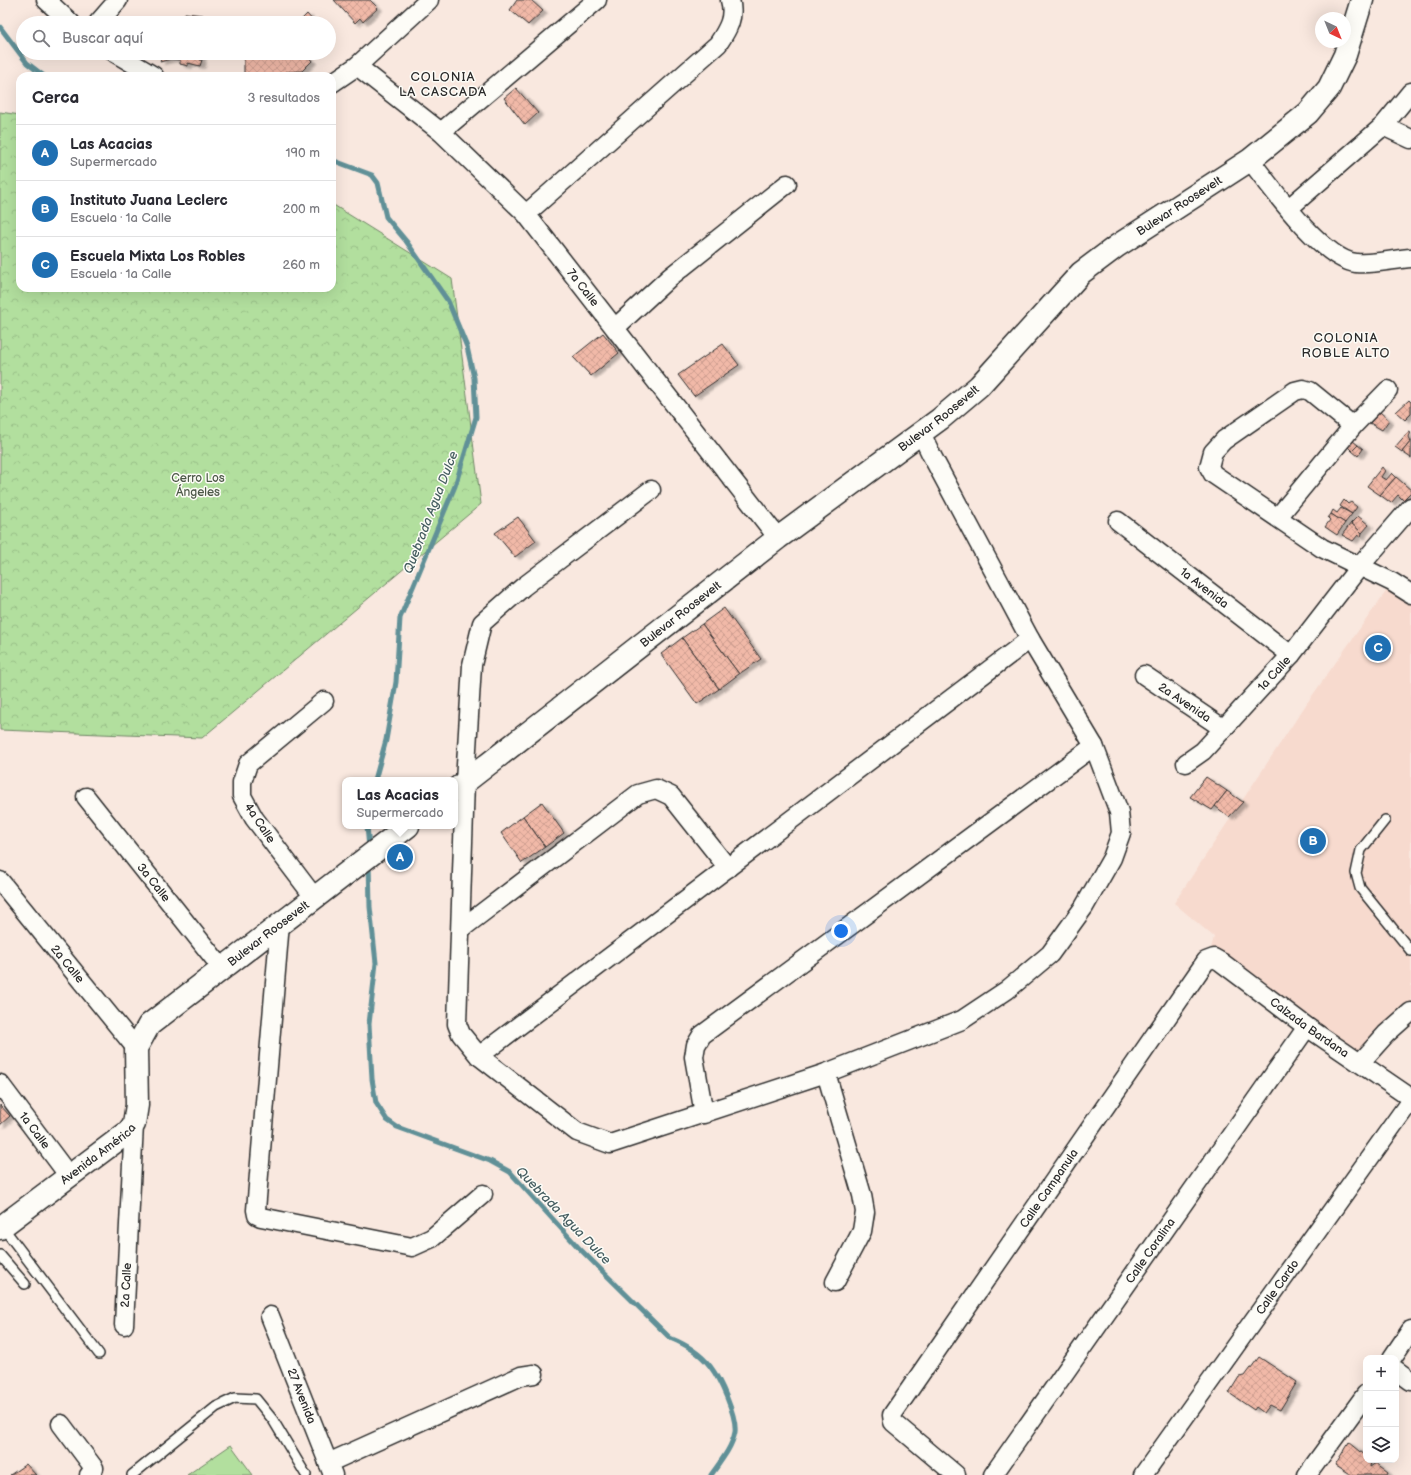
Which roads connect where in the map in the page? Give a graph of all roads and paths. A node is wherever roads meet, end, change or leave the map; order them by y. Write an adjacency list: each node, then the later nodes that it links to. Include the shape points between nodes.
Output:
1 (46, 0): 7 (street)
2 (118, 0): 8 (street)
3 (428, 0): 10 (street)
4 (597, 0): 15 (street)
5 (730, 0): 20 (street, via 733,11 718,44)
6 (1362, 0): 17 (main road, Bulevar Roosevelt, via 1345,55 1329,88 1308,113)
7 (63, 16)
8 (104, 16)
9 (127, 60): 11 (street)
10 (357, 66): 12 (street); 15 (street, 7a Calle)
11 (147, 72)
12 (336, 80)
13 (1411, 92): 14 (street)
14 (1383, 126): 16 (street); 19 (street)
15 (441, 132): 20 (street, 7a Calle)
16 (1411, 139)
17 (1250, 160): 19 (street); 25 (main road, Bulevar Roosevelt, via 1117,246 1081,273 979,386)
18 (787, 184): 22 (street, via 670,277)
19 (1289, 208): 21 (street, via 1309,232 1340,258 1356,263)
20 (526, 214): 22 (street, 7a Calle)
21 (1411, 258)
22 (615, 328): 30 (street, 7a Calle)
23 (1388, 390): 24 (street)
24 (1354, 426): 28 (street); 28 (street, via 1310,391 1303,389 1295,391 1224,440 1213,452 1209,467 1213,474)
25 (922, 432): 30 (main road, Bulevar Roosevelt); 33 (street, via 932,456)
26 (651, 490): 40 (street, via 523,587 482,623 472,665)
27 (1411, 507): 31 (street, 1a Calle)
28 (1278, 517): 31 (street)
29 (1118, 521): 34 (street, 1a Avenida)
30 (778, 538): 40 (main road, Bulevar Roosevelt)
31 (1356, 570): 32 (street); 34 (street, 1a Calle)
32 (1411, 594)
33 (1030, 639): 38 (street); 44 (street)
34 (1291, 655): 37 (street, 1a Calle)
35 (1144, 675): 37 (street, 2a Avenida)
36 (324, 701): 46 (street, 4a Calle, via 248,764 242,782 242,796 254,818)
37 (1224, 730): 39 (street, 1a Calle, via 1203,752)
38 (1094, 746): 57 (street, via 1119,812 1121,833 1112,858 1084,907 1050,954 1007,990 962,1020); 60 (street, via 702,1035 696,1045 694,1057)
39 (1186, 763)
40 (460, 786): 48 (street)
41 (86, 797): 51 (street, 3a Calle)
42 (1384, 820): 49 (lane, via 1361,850 1356,873 1360,888)
43 (404, 829): 46 (main road, Bulevar Roosevelt)
44 (728, 868): 48 (street, via 671,796 656,789 638,794); 55 (street)
45 (0, 881): 54 (street, 2a Calle)
46 (314, 897): 47 (main road, Bulevar Roosevelt)
47 (280, 923): 51 (main road, Bulevar Roosevelt); 63 (street, via 257,1215 412,1247 432,1238)
48 (461, 929): 55 (street, via 457,1024 460,1034)
49 (1411, 951)
50 (1208, 959): 53 (street, Calzada Bardana, via 1214,958 1221,962); 82 (street, Calle Campanula, via 891,1418)
51 (221, 968): 54 (main road, Bulevar Roosevelt, via 149,1025)
52 (1411, 1012): 56 (street, via 1386,1034)
53 (1307, 1027): 56 (street, Calzada Bardana); 83 (street, Calle Coralina)
54 (136, 1048): 61 (main road, Avenida América, via 137,1105)
55 (479, 1056): 60 (street, via 577,1132 610,1144)
56 (1360, 1063): 59 (street, Calzada Bardana)
57 (826, 1073): 60 (street); 66 (street, via 865,1212 862,1231)
58 (0, 1084): 62 (street, 1a Calle)
59 (1411, 1099): 84 (street, Calle Cardo)
60 (704, 1114)
61 (134, 1124): 62 (main road, Avenida América, via 128,1132); 69 (street, 2a Calle)
62 (70, 1176): 64 (main road, Avenida América)
63 (483, 1194)
64 (1, 1227): 71 (lane)
65 (0, 1255): 67 (lane)
66 (835, 1282)
67 (25, 1284)
68 (270, 1316): 78 (street, 27 Avenida)
69 (124, 1325)
70 (1411, 1330): 72 (street)
71 (99, 1354)
72 (1394, 1355)
73 (1399, 1372): 75 (street)
74 (534, 1374): 78 (street, via 520,1376)
75 (1411, 1381)
76 (1363, 1398): 85 (street)
77 (61, 1424): 79 (street, via 94,1468)
78 (331, 1469)
79 (89, 1475)
80 (132, 1475): 81 (lane, via 216,1407 235,1398 256,1399)
81 (306, 1475)
82 (956, 1475)
83 (993, 1475)
84 (1143, 1475)
85 (1307, 1475)

